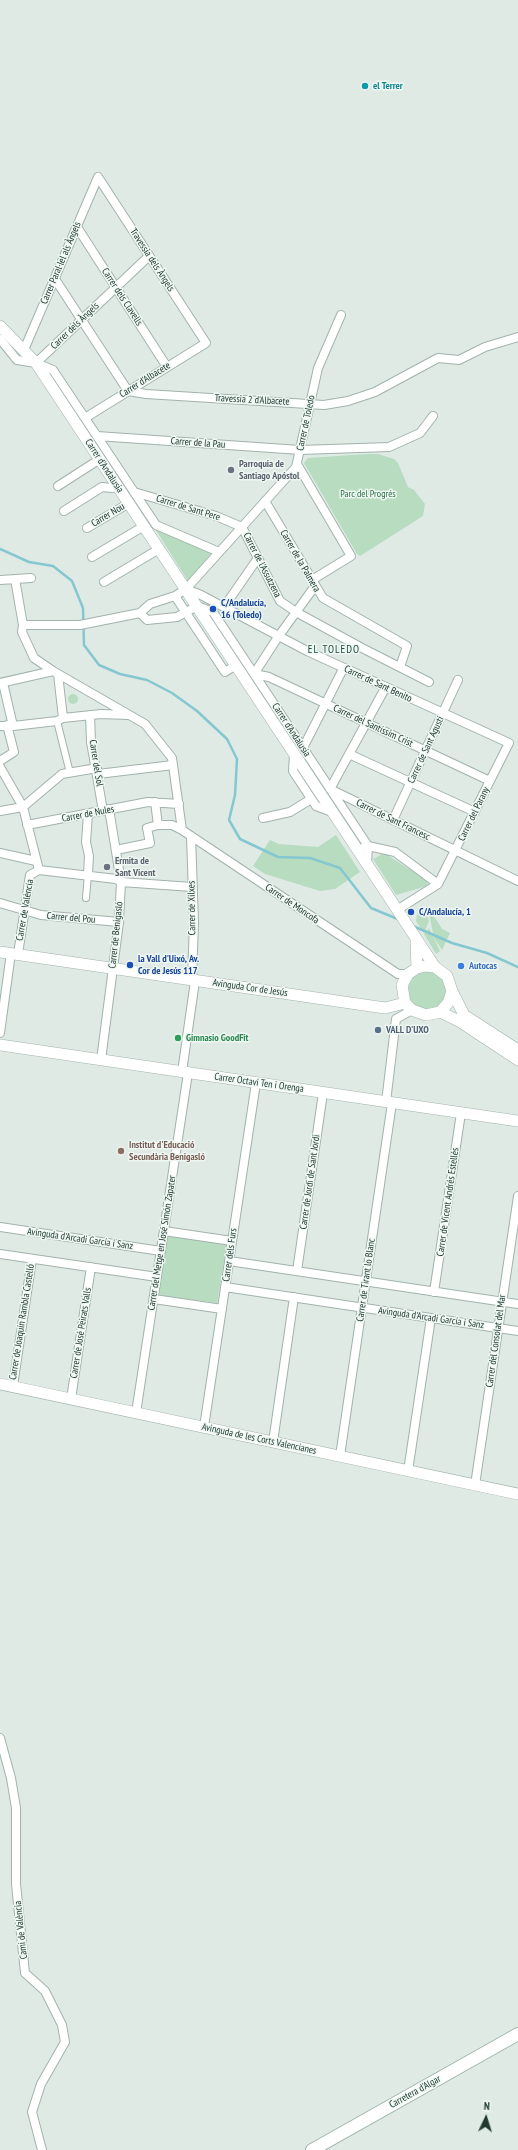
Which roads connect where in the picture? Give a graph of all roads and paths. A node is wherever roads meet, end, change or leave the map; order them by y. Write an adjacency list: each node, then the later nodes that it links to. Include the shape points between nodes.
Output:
1 (98, 177): 2 (street, Carrer Paral·lel als Àngels); 3 (street, Travessia dels Àngels)
2 (77, 227): 4 (street, Carrer Paral·lel als Àngels); 5 (street, Carrer dels Clavells)
3 (149, 256): 5 (street, Carrer dels Àngels); 11 (street, Travessia dels Àngels)
4 (54, 279): 7 (street); 12 (street, Carrer Paral·lel als Àngels)
5 (116, 287): 7 (street, Carrer dels Àngels); 14 (street, Carrer dels Clavells)
6 (342, 315): 16 (street, Carrer de Toledo, via 318,368)
7 (82, 320): 13 (street, Carrer dels Àngels); 15 (street)
8 (0, 326): 12 (street, Carrer d'Andalusia)
9 (518, 338): 16 (street, Travessia 2 d'Albacete, via 485,348 459,360 438,358 375,392 348,401 324,405)
10 (1, 342): 13 (street, Carrer d'Andalusia, via 17,360)
11 (206, 343): 14 (street, Carrer d'Albacete)
12 (24, 350): 13 (street, Carrer d'Andalusia)
13 (36, 363): 18 (street, Carrer d'Andalusia, via 53,370); 21 (street, Carrer d'Andalusia)
14 (167, 367): 15 (street, Carrer d'Albacete)
15 (128, 391): 16 (street, Travessia 2 d'Albacete); 18 (street, Carrer d'Albacete)
16 (310, 403): 20 (street, Carrer de Toledo)
17 (433, 416): 20 (street, Carrer de la Pau, via 420,433 389,447)
18 (85, 418): 19 (street, Carrer d'Andalusia)
19 (97, 436): 20 (street, Carrer de la Pau); 25 (street, Carrer d'Andalusia)
20 (300, 450): 22 (street, Carrer de Toledo)
21 (100, 459): 23 (street, Carrer d'Andalusia); 24 (street)
22 (297, 464): 26 (street, Carrer de Toledo); 40 (street, via 351,556)
23 (117, 485): 27 (street, Carrer d'Andalusia); 28 (street, via 112,488 102,487)
24 (58, 486)
25 (134, 492): 30 (street, Carrer de Sant Pere, via 216,516); 33 (street, Carrer d'Andalusia, via 156,526)
26 (265, 501): 30 (street, Carrer de Toledo); 40 (street, Carrer de la Palmera)
27 (128, 503): 29 (street, Carrer d'Andalusia); 31 (street, Carrer Nou)
28 (64, 511)
29 (144, 526): 32 (street, Carrer d'Andalusia); 34 (street)
30 (242, 527): 33 (street, Carrer de Toledo); 35 (street, Carrer de l'Assutzena)
31 (87, 528)
32 (159, 549): 39 (street); 41 (street, Carrer d'Andalusia)
33 (219, 552): 41 (street, Carrer de Toledo)
34 (92, 557)
35 (258, 558): 44 (street); 46 (street, Carrer de l'Assutzena, via 280,601)
36 (31, 578): 37 (street)
37 (15, 579): 38 (street); 49 (street)
38 (0, 580)
39 (104, 582)
40 (314, 583): 46 (street); 55 (street, Carrer de la Palmera, via 323,598 407,646)
41 (186, 589): 42 (street); 43 (street, Carrer d'Andalusia); 44 (street, Carrer de Sant Benito)
42 (175, 596): 45 (street); 47 (street, via 150,604)
43 (197, 606): 45 (street); 48 (street, Carrer d'Andalusia); 58 (street, Carrer d'Andalusia, via 213,612)
44 (224, 607): 52 (street, Carrer de Sant Benito)
45 (186, 612): 47 (street, via 177,617 147,620); 50 (street)
46 (296, 612): 52 (street); 55 (street, Carrer de l'Assutzena)
47 (140, 613): 49 (street, via 80,625)
48 (204, 618): 50 (street); 51 (street, Carrer d'Andalusia)
49 (23, 625): 56 (street, via 22,632 34,658)
50 (194, 625): 53 (street)
51 (214, 633): 53 (street); 54 (street, Carrer d'Andalusia)
52 (278, 637): 58 (street); 64 (street, Carrer de Sant Benito)
53 (204, 640): 54 (street, via 225,672)
54 (236, 665): 71 (street, Carrer d'Andalusia)
55 (400, 667): 60 (street, Carrer de l'Assutzena)
56 (56, 673): 61 (street); 66 (street); 67 (street)
57 (342, 673): 63 (street)
58 (254, 674): 63 (street, Carrer del Santíssim Crist, via 269,677); 71 (street, Carrer d'Andalusia)
59 (458, 680): 64 (street, Carrer de Sant Agustí)
60 (429, 682)
61 (2, 683): 69 (street)
62 (383, 692): 68 (street)
63 (326, 704): 68 (street, Carrer del Santíssim Crist); 71 (street)
64 (443, 713): 70 (street, Carrer de Sant Benito); 72 (street, Carrer de Sant Agustí)
65 (90, 715): 66 (street); 67 (street); 77 (street, Carrer del Sol, via 91,742)
66 (129, 715): 75 (street, via 145,724 172,758)
67 (60, 719): 69 (street); 78 (street)
68 (366, 723): 72 (street, Carrer del Santíssim Crist); 73 (street)
69 (7, 726): 74 (street, via 14,752)
70 (509, 743): 79 (street, Carrer del Parany)
71 (298, 751): 81 (street, Carrer d'Andalusia); 82 (street, Carrer d'Andalusia, via 293,771); 88 (street, Carrer d'Andalusia)
72 (425, 751): 79 (street, Carrer del Santíssim Crist); 80 (street, Carrer de Sant Agustí)
73 (349, 754): 80 (street); 81 (street)
74 (0, 761)
75 (174, 765): 77 (street); 84 (street, Carrer de Xilxes)
76 (0, 767): 85 (street)
77 (97, 771): 78 (street); 86 (street, Carrer del Sol)
78 (70, 773): 85 (street, via 62,774)
79 (490, 781): 89 (street, Carrer del Parany)
80 (411, 782): 89 (street); 92 (street, Carrer de Sant Agustí)
81 (330, 789): 92 (street, Carrer de Sant Francesc); 96 (street, Carrer d'Andalusia)
82 (311, 799): 88 (street, Carrer d'Andalusia, via 316,806); 91 (street, via 290,812)
83 (152, 802): 84 (street, Carrer de Nules); 86 (street, Carrer de Nules); 94 (street)
84 (179, 802): 95 (street, Carrer de Xilxes)
85 (23, 807): 87 (street); 93 (street)
86 (106, 810): 90 (street, Carrer de Nules); 97 (street, Carrer de Benigasló)
87 (0, 811)
88 (332, 812): 96 (street, Carrer d'Andalusia)
89 (475, 812): 98 (street, Carrer del Parany)
90 (88, 814): 93 (street, Carrer de Nules); 102 (street)
91 (263, 818)
92 (393, 820): 98 (street, Carrer de Sant Francesc)
93 (27, 825): 100 (street)
94 (154, 826): 95 (street, Carrer de Moncofa, via 172,825); 97 (street, via 147,828 150,843)
95 (187, 833): 106 (street, Carrer de Xilxes); 116 (street, Carrer de Moncofa)
96 (363, 848): 105 (street, via 395,852); 110 (street, Carrer d'Andalusia, via 367,865)
97 (116, 850): 104 (street, Carrer de Benigasló)
98 (455, 850): 103 (street, Carrer de Sant Francesc); 105 (street, Carrer del Parany)
99 (0, 853): 100 (street)
100 (36, 861): 101 (street)
101 (38, 870): 102 (street); 109 (street, Carrer de València, via 30,875)
102 (88, 874): 104 (street, via 116,878); 107 (street)
103 (518, 880)
104 (120, 882): 106 (street); 111 (street, Carrer de Benigasló)
105 (438, 884): 110 (street)
106 (192, 887): 117 (street, Carrer de Xilxes)
107 (86, 898)
108 (0, 903): 109 (street, Carrer del Pou)
109 (25, 909): 111 (street, Carrer del Pou, via 41,915); 113 (street, Carrer de València)
110 (396, 910): 112 (street, Carrer d'Andalusia)
111 (119, 922): 115 (street, Carrer de Benigasló)
112 (416, 939): 114 (street, Carrer d'Andalusia); 116 (street)
113 (10, 953): 115 (street, Avinguda Cor de Jesús); 123 (street, Carrer de València)
114 (435, 967): 116 (street, via 426,966); 118 (street, via 447,976)
115 (113, 969): 117 (street, Avinguda Cor de Jesús); 126 (street, Carrer de Benigasló)
116 (407, 972): 119 (street, via 402,985)
117 (194, 980): 120 (street, Avinguda Cor de Jesús); 128 (street, Carrer de Xilxes)
118 (452, 991): 121 (street, via 448,1003); 125 (street, via 464,1015)
119 (408, 1006): 120 (street, Avinguda Cor de Jesús); 121 (street, via 426,1015); 122 (street)
120 (385, 1008): 122 (street)
121 (440, 1012): 127 (street, via 459,1021)
122 (396, 1019): 131 (street, Carrer de Tirant lo Blanc)
123 (0, 1033)
124 (0, 1045): 126 (street, Carrer Octavi Ten i Orenga)
125 (518, 1050)
126 (101, 1060): 128 (street, Carrer Octavi Ten i Orenga)
127 (518, 1060)
128 (185, 1072): 129 (street, Carrer Octavi Ten i Orenga); 136 (street, Carrer del Metge en José Simón Zapater)
129 (256, 1083): 130 (street, Carrer Octavi Ten i Orenga); 137 (street, Carrer dels Furs)
130 (323, 1093): 131 (street, Carrer Octavi Ten i Orenga); 143 (street, Carrer de Jordi de Sant Jordi)
131 (389, 1102): 132 (street, Carrer Octavi Ten i Orenga); 145 (street, Carrer de Tirant lo Blanc)
132 (461, 1113): 133 (street, Carrer Octavi Ten i Orenga); 147 (street, Carrer de Vicent Andrés Estellés)
133 (518, 1121)
134 (518, 1196): 150 (street, Carrer del Consolat del Mar)
135 (0, 1227): 138 (street, Avinguda d'Arcadi García i Sanz)
136 (164, 1231): 137 (street); 138 (street, Carrer del Metge en José Simón Zapater)
137 (232, 1241): 141 (street, Carrer dels Furs)
138 (161, 1251): 144 (street, Carrer del Metge en José Simón Zapater)
139 (0, 1254): 140 (street)
140 (32, 1258): 142 (street); 158 (street, Carrer de Joaquín Rambla Castelló)
141 (229, 1261): 143 (street); 146 (street, Carrer dels Furs)
142 (91, 1267): 144 (street); 160 (street, Carrer de José Peirats Valls)
143 (297, 1271): 145 (street)
144 (157, 1277): 149 (street, Carrer del Metge en José Simón Zapater)
145 (366, 1281): 147 (street); 152 (street, Carrer de Tirant lo Blanc)
146 (225, 1287): 148 (street, Avinguda d'Arcadi García i Sanz); 153 (street, Carrer dels Furs)
147 (434, 1292): 150 (street)
148 (294, 1297): 152 (street, Avinguda d'Arcadi García i Sanz); 163 (street)
149 (154, 1299): 153 (street); 161 (street, Carrer del Metge en José Simón Zapater)
150 (502, 1302): 151 (street); 155 (street, Carrer del Consolat del Mar)
151 (518, 1304)
152 (362, 1308): 154 (street, Avinguda d'Arcadi García i Sanz); 164 (street, Carrer de Tirant lo Blanc)
153 (222, 1309): 162 (street, Carrer dels Furs)
154 (430, 1318): 155 (street, Avinguda d'Arcadi García i Sanz); 165 (street)
155 (498, 1328): 156 (street, Avinguda d'Arcadi García i Sanz); 166 (street, Carrer del Consolat del Mar)
156 (518, 1331)
157 (0, 1384): 158 (street, Avinguda de les Corts Valencianes)
158 (13, 1386): 160 (street, Avinguda de les Corts Valencianes)
159 (0, 1392): 168 (street, Avinguda de les Corts Valencianes)
160 (71, 1399): 161 (street, Avinguda de les Corts Valencianes)
161 (136, 1413): 162 (street, Avinguda de les Corts Valencianes)
162 (204, 1427): 163 (street, Avinguda de les Corts Valencianes)
163 (272, 1442): 164 (street, Avinguda de les Corts Valencianes)
164 (340, 1456): 165 (street, Avinguda de les Corts Valencianes)
165 (408, 1471): 166 (street, Avinguda de les Corts Valencianes)
166 (475, 1485): 167 (street, Avinguda de les Corts Valencianes)
167 (518, 1494)
168 (518, 1502)
169 (0, 1738): 171 (street, Camí de València, via 16,1808 16,1884 25,1973 45,1991 62,2025 65,2042 41,2084 32,2112)
170 (518, 2034): 172 (main road, Carretera d'Algar)
171 (42, 2150)
172 (312, 2150)

